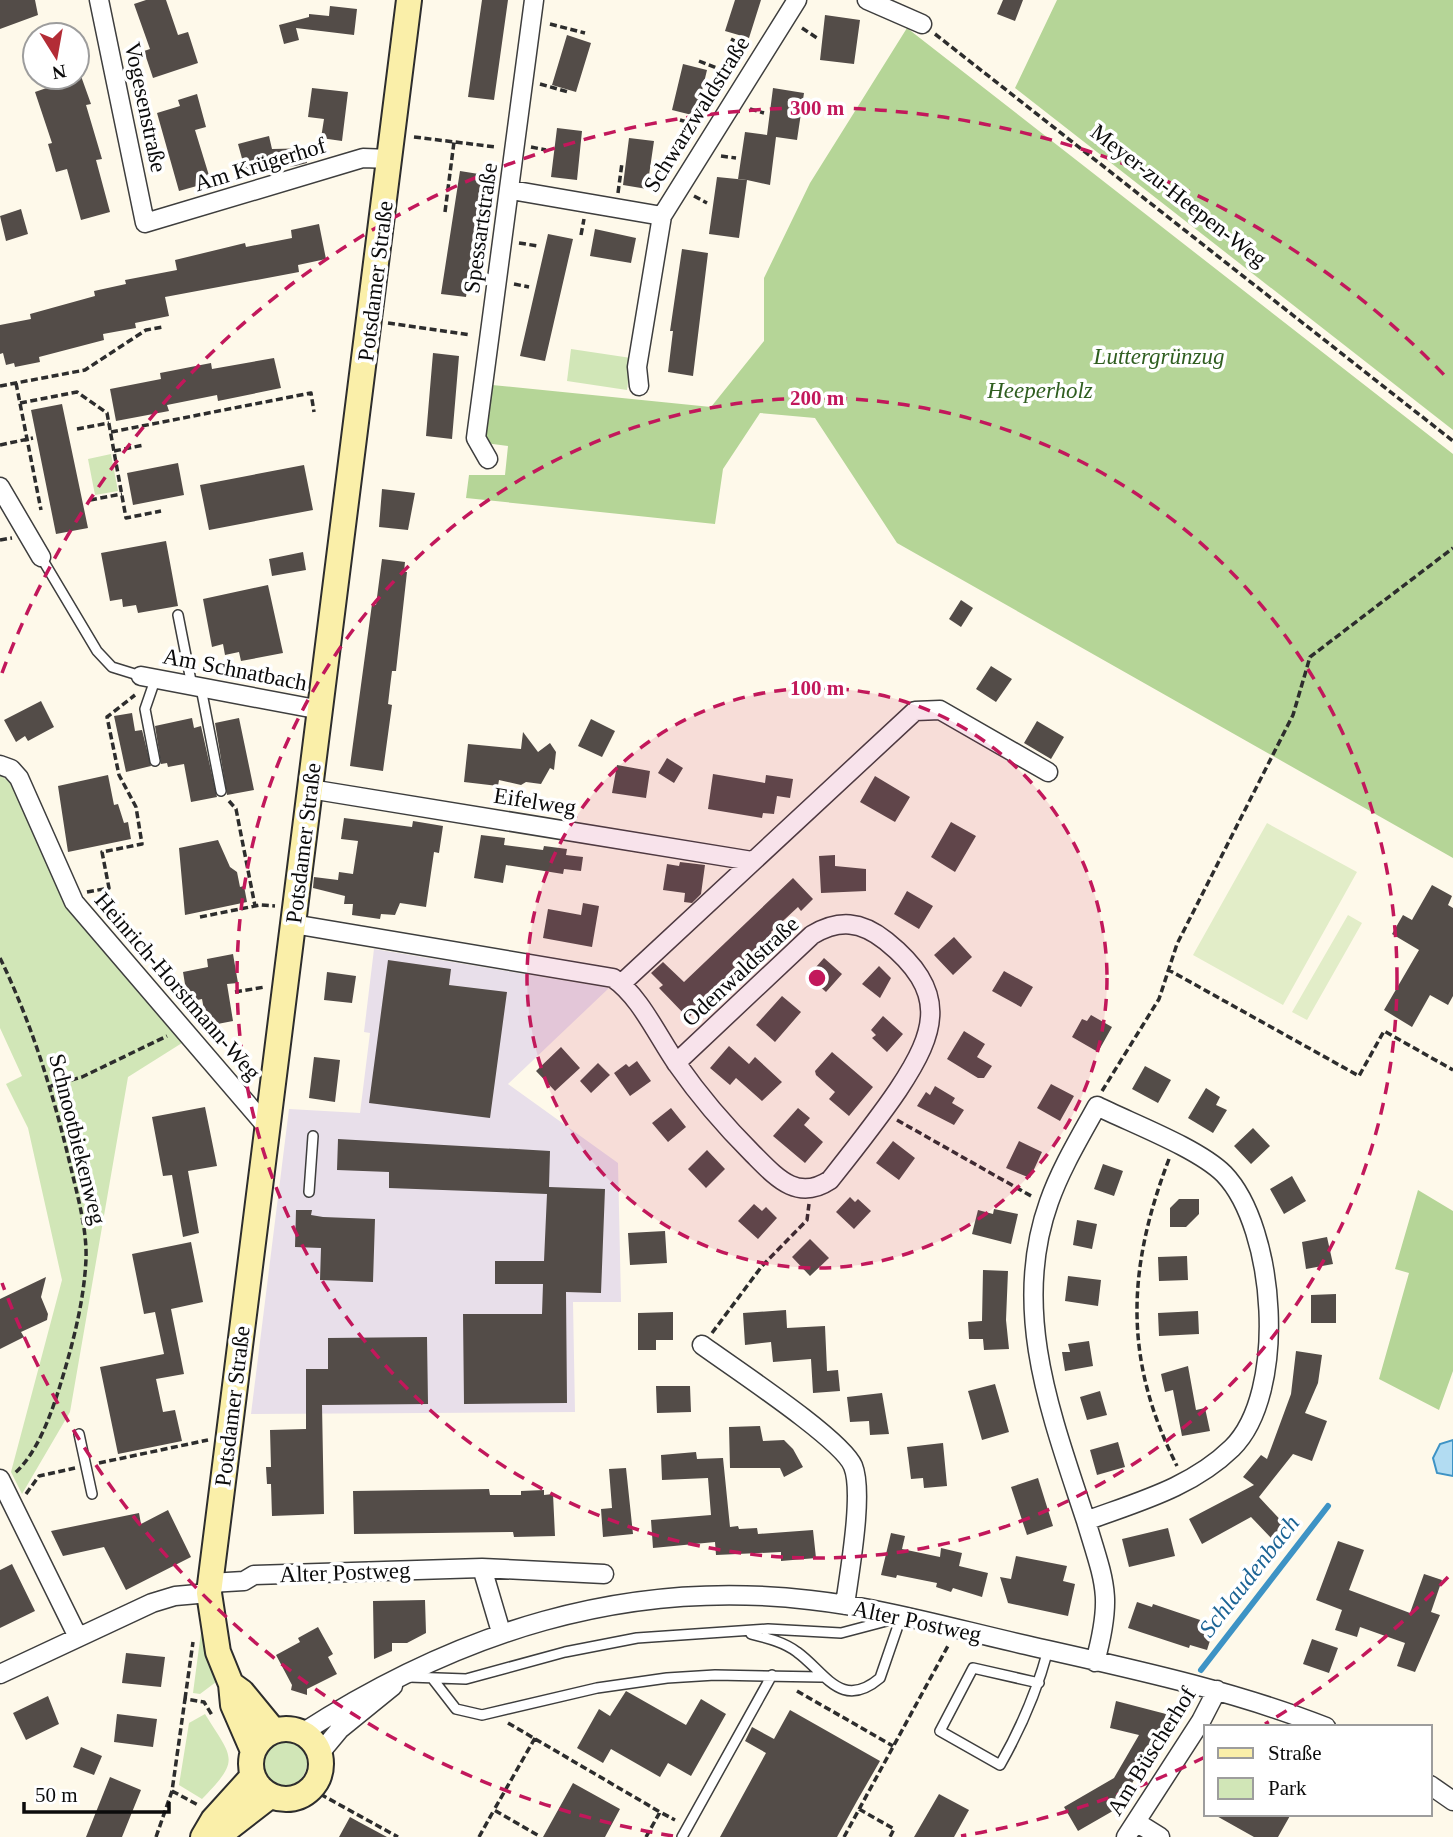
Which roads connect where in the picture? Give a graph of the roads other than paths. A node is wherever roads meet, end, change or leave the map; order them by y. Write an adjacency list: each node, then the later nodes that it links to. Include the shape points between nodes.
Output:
1 (99, 0): 10 (street, Vogesenstraße)
2 (409, 0): 7 (street, Potsdamer Straße)
3 (534, 0): 8 (street, Spessartstraße)
4 (797, 0): 9 (street, Schwarzwaldstraße)
5 (867, 0): 6 (street)
6 (922, 24)
7 (390, 159): 10 (street, Am Krügerhof, via 369,157); 18 (street, Potsdamer Straße)
8 (511, 190): 9 (street); 12 (street, Spessartstraße, via 476,438)
9 (662, 216): 11 (street, Schwarzwaldstraße, via 637,367)
10 (145, 223)
11 (639, 386)
12 (488, 459)
13 (0, 487): 14 (street)
14 (41, 557): 16 (lane, via 97,651 112,667)
15 (178, 615): 17 (lane)
16 (148, 678): 17 (street, Am Schnatbach); 19 (lane, via 145,709)
17 (197, 687): 18 (street, Am Schnatbach); 23 (lane)
18 (321, 710): 22 (street, Potsdamer Straße)
19 (155, 761)
20 (0, 765): 28 (street, Heinrich-Horstmann-Weg, via 19,778 74,902)
21 (1048, 772): 24 (street, via 940,710 915,711)
22 (310, 789): 24 (street, Eifelweg); 25 (street, Potsdamer Straße)
23 (221, 790)
24 (752, 861): 26 (street)
25 (294, 916): 26 (street, via 607,975); 28 (street, Potsdamer Straße)
26 (621, 984): 27 (street, Odenwaldstraße)
27 (676, 1063): 27 (street, Odenwaldstraße, via 716,1117 782,1183 811,1188 830,1180 883,1112 920,1056 931,1014 923,985 896,949 854,923 828,926 812,935)
28 (267, 1127): 38 (street, Potsdamer Straße)
29 (313, 1136): 30 (lane)
30 (309, 1192)
31 (702, 1345): 39 (street, via 833,1441 853,1465 856,1496)
32 (79, 1434): 34 (lane)
33 (1, 1481): 43 (street)
34 (92, 1494)
35 (1086, 1521): 35 (street, via 1044,1392 1033,1314 1034,1273 1048,1202 1097,1106 1223,1174 1244,1202 1259,1247 1268,1318 1264,1382 1234,1447 1186,1483); 45 (street, via 1107,1594 1106,1621)
36 (482, 1569): 37 (street, Alter Postweg); 38 (street, Alter Postweg, via 254,1575); 42 (street)
37 (604, 1574)
38 (210, 1588): 43 (street, Alter Postweg, via 159,1601); 52 (street, Potsdamer Straße, via 214,1634)
39 (845, 1605): 40 (street, Alter Postweg); 42 (street, Alter Postweg, via 765,1595 658,1598 579,1611)
40 (901, 1617): 41 (lane, via 841,1633); 44 (street, Alter Postweg); 49 (lane, via 888,1661 871,1685 849,1690)
41 (743, 1631): 49 (lane, via 796,1651); 50 (lane, via 637,1638 479,1676)
42 (501, 1632): 48 (street, Alter Postweg)
43 (78, 1637): 46 (street, Alter Postweg)
44 (1048, 1650): 45 (street, Alter Postweg); 51 (lane)
45 (1095, 1662): 53 (street, Alter Postweg)
46 (0, 1674)
47 (772, 1675): 49 (lane); 50 (lane, via 643,1681 472,1715 456,1709); 66 (lane)
48 (403, 1676): 50 (lane); 56 (street, Alter Postweg, via 363,1694); 58 (street, Alter Postweg, via 340,1729)
49 (822, 1677)
50 (432, 1678)
51 (1039, 1683): 51 (lane, via 1000,1765 940,1731 973,1668)
52 (231, 1684): 55 (street, Potsdamer Straße); 57 (street, Potsdamer Straße, via 233,1705)
53 (1217, 1690): 54 (street, Alter Postweg); 63 (street, Am Büscherhof)
54 (1320, 1725)
55 (274, 1731): 56 (street, via 284,1728); 57 (street)
56 (302, 1733): 58 (street)
57 (253, 1751): 59 (street)
58 (320, 1753): 61 (street, via 321,1768 311,1789 296,1798)
59 (252, 1777): 61 (street); 64 (street)
60 (1432, 1785): 62 (street)
61 (270, 1796): 65 (street)
62 (1453, 1801)
63 (1136, 1822): 67 (street, Am Büscherhof); 68 (street)
64 (203, 1837)
65 (217, 1837)
66 (682, 1837)
67 (1126, 1837)
68 (1160, 1837)

